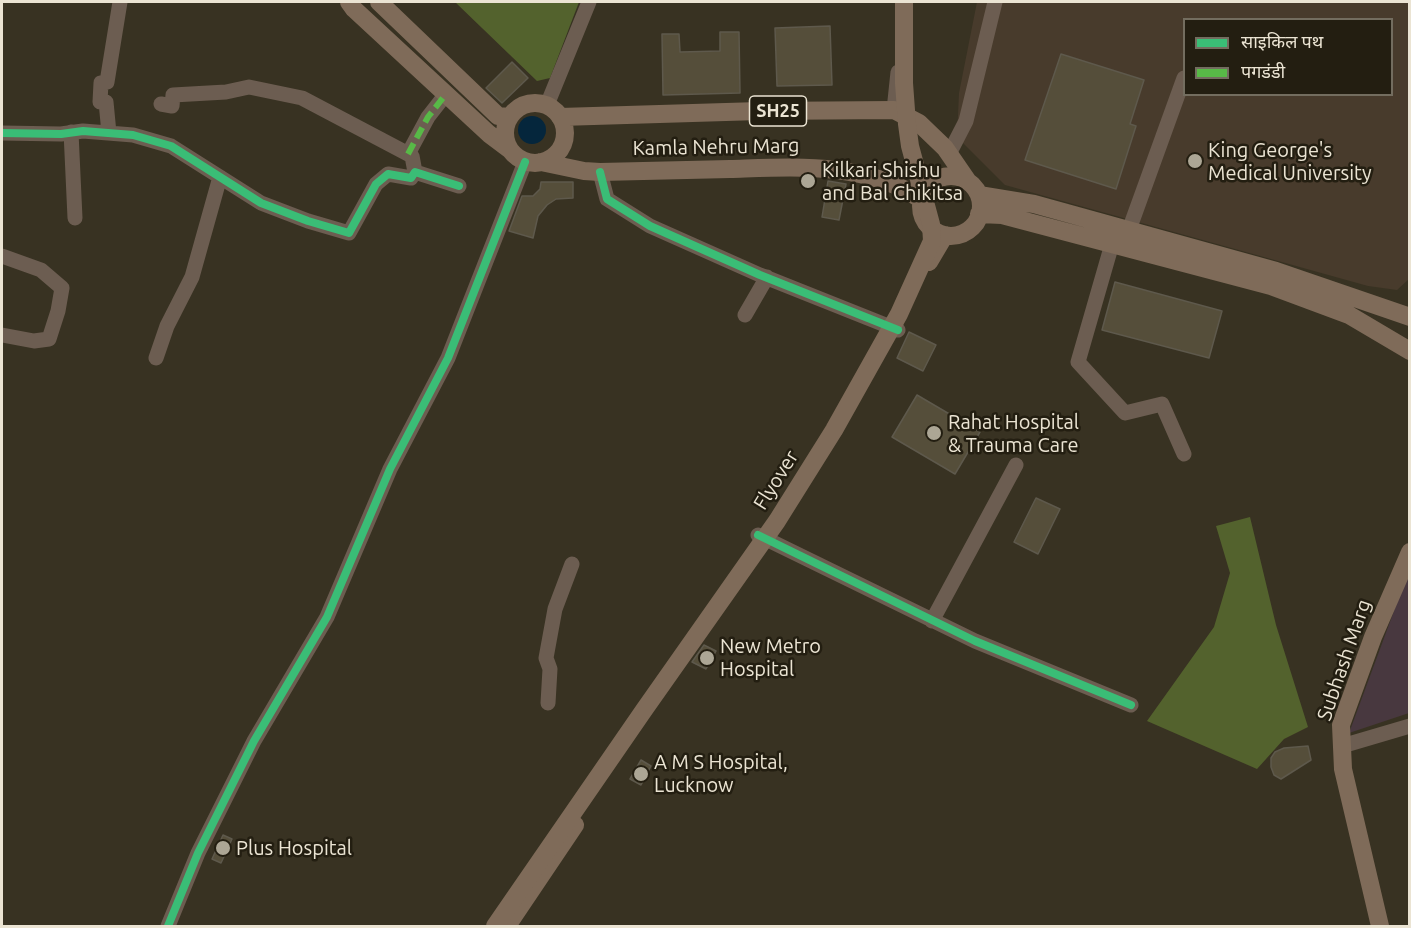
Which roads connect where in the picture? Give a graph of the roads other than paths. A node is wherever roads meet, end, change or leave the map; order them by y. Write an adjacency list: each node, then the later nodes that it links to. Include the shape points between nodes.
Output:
1 (120, 2): 15 (street, via 107,82 101,83 100,102 106,102)
2 (349, 2): 8 (main road)
3 (379, 2): 12 (main road, via 498,116)
4 (589, 2): 11 (street)
5 (904, 2): 10 (street); 54 (main road, Flyover, bridge, via 907,124 932,241 899,314 777,521)
6 (994, 2): 18 (street, via 966,121)
7 (1183, 83): 30 (street)
8 (446, 94): 16 (main road); 17 (street)
9 (161, 104): 17 (street, via 172,106 173,95 249,87 302,98)
10 (894, 110): 11 (main road, SH25); 18 (main road, SH25, via 919,123)
11 (554, 111): 12 (main road, SH25, via 531,103); 19 (main road, via 564,127 562,145 551,158)
12 (509, 117): 16 (main road, via 505,138)
13 (71, 132): 14 (street); 15 (street); 28 (street)
14 (2, 133)
15 (108, 133): 22 (street, via 133,135 171,146)
16 (509, 149): 19 (main road, via 516,157)
17 (408, 154): 20 (street, via 412,156)
18 (949, 154): 23 (main road, SH25)
19 (533, 162): 21 (main road, Kamla Nehru Marg); 52 (street, via 448,358 390,469 327,617 254,741 198,853)
20 (415, 172): 22 (street, via 411,178 388,174 376,184 349,233 261,203); 24 (street)
21 (600, 172): 26 (main road, Kamla Nehru Marg, via 830,168 907,189); 35 (street, via 607,200 650,226)
22 (220, 177): 41 (street, via 192,277)
23 (967, 180): 25 (main road); 26 (main road, via 947,176 935,181)
24 (459, 186)
25 (979, 195): 27 (main road); 30 (main road, via 1034,204)
26 (922, 200): 29 (main road)
27 (979, 214): 31 (main road, via 967,231); 32 (main road, via 1002,215)
28 (75, 218)
29 (926, 222): 31 (main road); 38 (main road, via 925,240 897,306)
30 (1129, 230): 34 (main road)
31 (945, 235): 38 (main road)
32 (1112, 244): 34 (main road); 42 (street, via 1078,362 1125,413 1162,404)
33 (2, 256): 39 (street, via 40,270 63,288 49,339 34,341)
34 (1222, 265): 37 (main road, via 1276,271); 40 (main road, via 1349,315)
35 (767, 277): 36 (street); 38 (street)
36 (745, 315)
37 (1410, 317)
38 (892, 328): 44 (main road)
39 (2, 335)
40 (1410, 351)
41 (156, 358)
42 (1184, 454)
43 (1016, 465): 47 (street)
44 (764, 538): 47 (street); 53 (main road, via 631,715); 55 (main road)
45 (1410, 552): 51 (main road, Subhash Marg, via 1341,725)
46 (572, 564): 48 (street, via 555,609 546,658 550,669)
47 (932, 621): 49 (street)
48 (548, 703)
49 (1131, 705)
50 (1410, 726): 51 (street)
51 (1342, 746): 56 (main road, Subhash Marg, via 1342,769)
52 (168, 927)
53 (486, 927)
54 (495, 927)
55 (507, 927)
56 (1380, 927)

